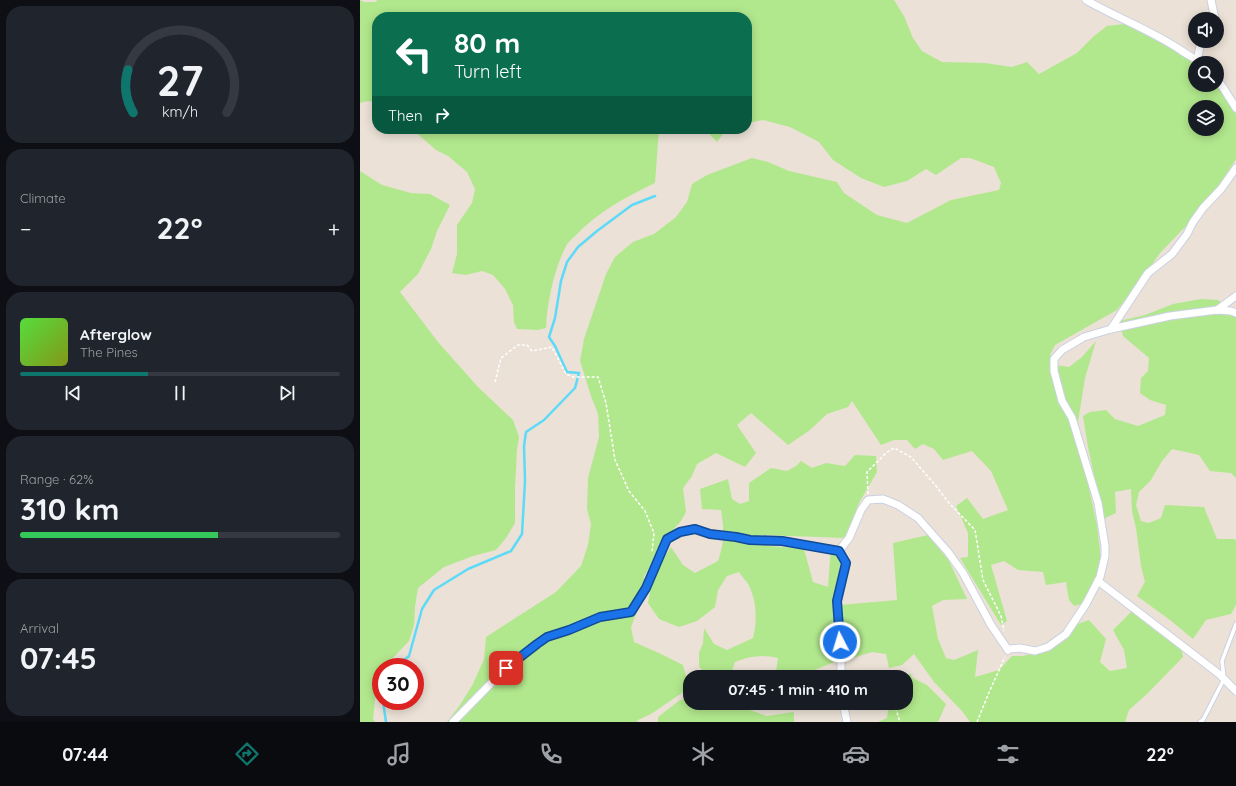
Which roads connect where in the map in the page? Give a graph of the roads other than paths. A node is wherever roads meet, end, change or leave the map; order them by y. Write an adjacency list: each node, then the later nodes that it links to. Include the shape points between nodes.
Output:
1 (1086, 0): 4 (street, via 1146,29)
2 (1211, 0): 3 (street)
3 (1214, 12)
4 (1189, 56)
5 (1224, 89): 6 (street)
6 (1236, 108)
7 (1236, 168): 11 (street, via 1203,208 1172,254 1148,273)
8 (1236, 296): 9 (street)
9 (1217, 310): 10 (street); 11 (street, via 1170,316)
10 (1236, 312)
11 (1111, 329): 13 (street, via 1084,337 1062,350 1054,359 1054,371 1062,401 1072,418 1098,503 1105,546)
12 (839, 551): 13 (street, via 849,538 868,500 883,499 898,505 918,518 948,552 1008,650 1020,648 1035,651 1059,640 1072,626); 15 (street, via 846,563 837,601); 19 (street, via 782,541 750,540 710,534 695,529 680,532 667,539 646,588 631,612 600,617 547,637 506,668)
13 (1098, 581): 16 (street)
14 (1236, 624): 16 (lane, via 1222,661)
15 (841, 670)
16 (1224, 679): 17 (street); 21 (lane)
17 (1236, 691)
18 (844, 710): 20 (street)
19 (453, 722)
20 (847, 722)
21 (1200, 722)

